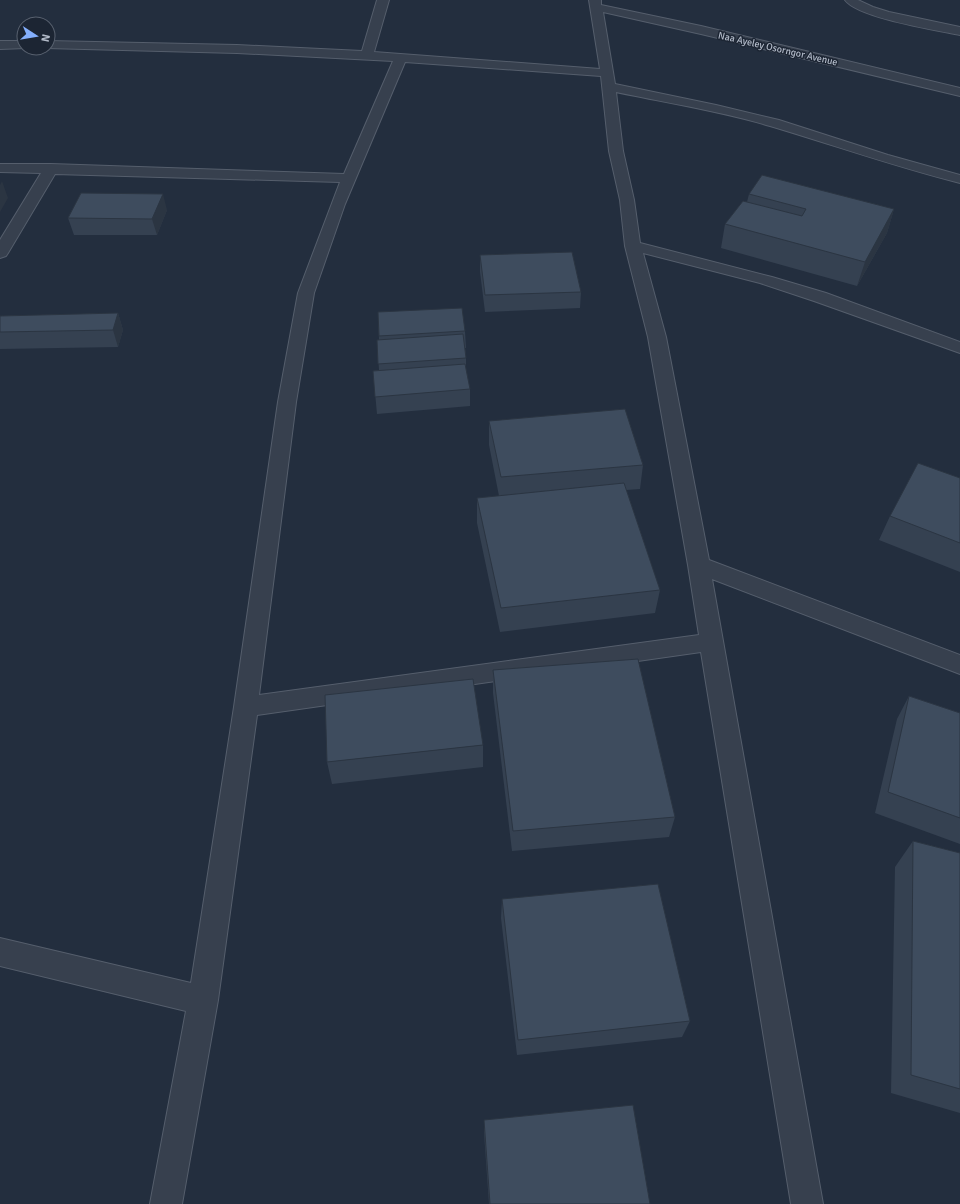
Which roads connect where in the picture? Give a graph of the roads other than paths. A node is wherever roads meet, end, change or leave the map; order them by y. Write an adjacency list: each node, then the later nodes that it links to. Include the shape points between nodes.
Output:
1 (383, 0): 8 (street)
2 (851, 0): 4 (street, via 854,4 870,10)
3 (595, 4): 10 (street); 11 (street, Naa Ayeley Osorngor Avenue)
4 (960, 31)
5 (0, 45): 6 (street)
6 (16, 45)
7 (56, 45): 8 (street)
8 (367, 55): 9 (street)
9 (400, 58): 10 (street); 14 (street)
10 (608, 80): 15 (street, via 774,123 883,158); 16 (street, via 616,151 627,200)
11 (960, 92)
12 (0, 168): 13 (street)
13 (51, 168): 14 (street); 17 (street)
14 (348, 178): 22 (street, via 306,293 287,402)
15 (960, 179)
16 (633, 246): 18 (street, via 766,280); 19 (street, via 657,337)
17 (0, 253)
18 (960, 348)
19 (699, 565): 20 (street); 21 (street)
20 (710, 642): 22 (street); 26 (street)
21 (960, 665)
22 (246, 707): 24 (street)
23 (0, 952): 24 (street)
24 (203, 1000): 25 (street)
25 (166, 1204)
26 (807, 1204)

